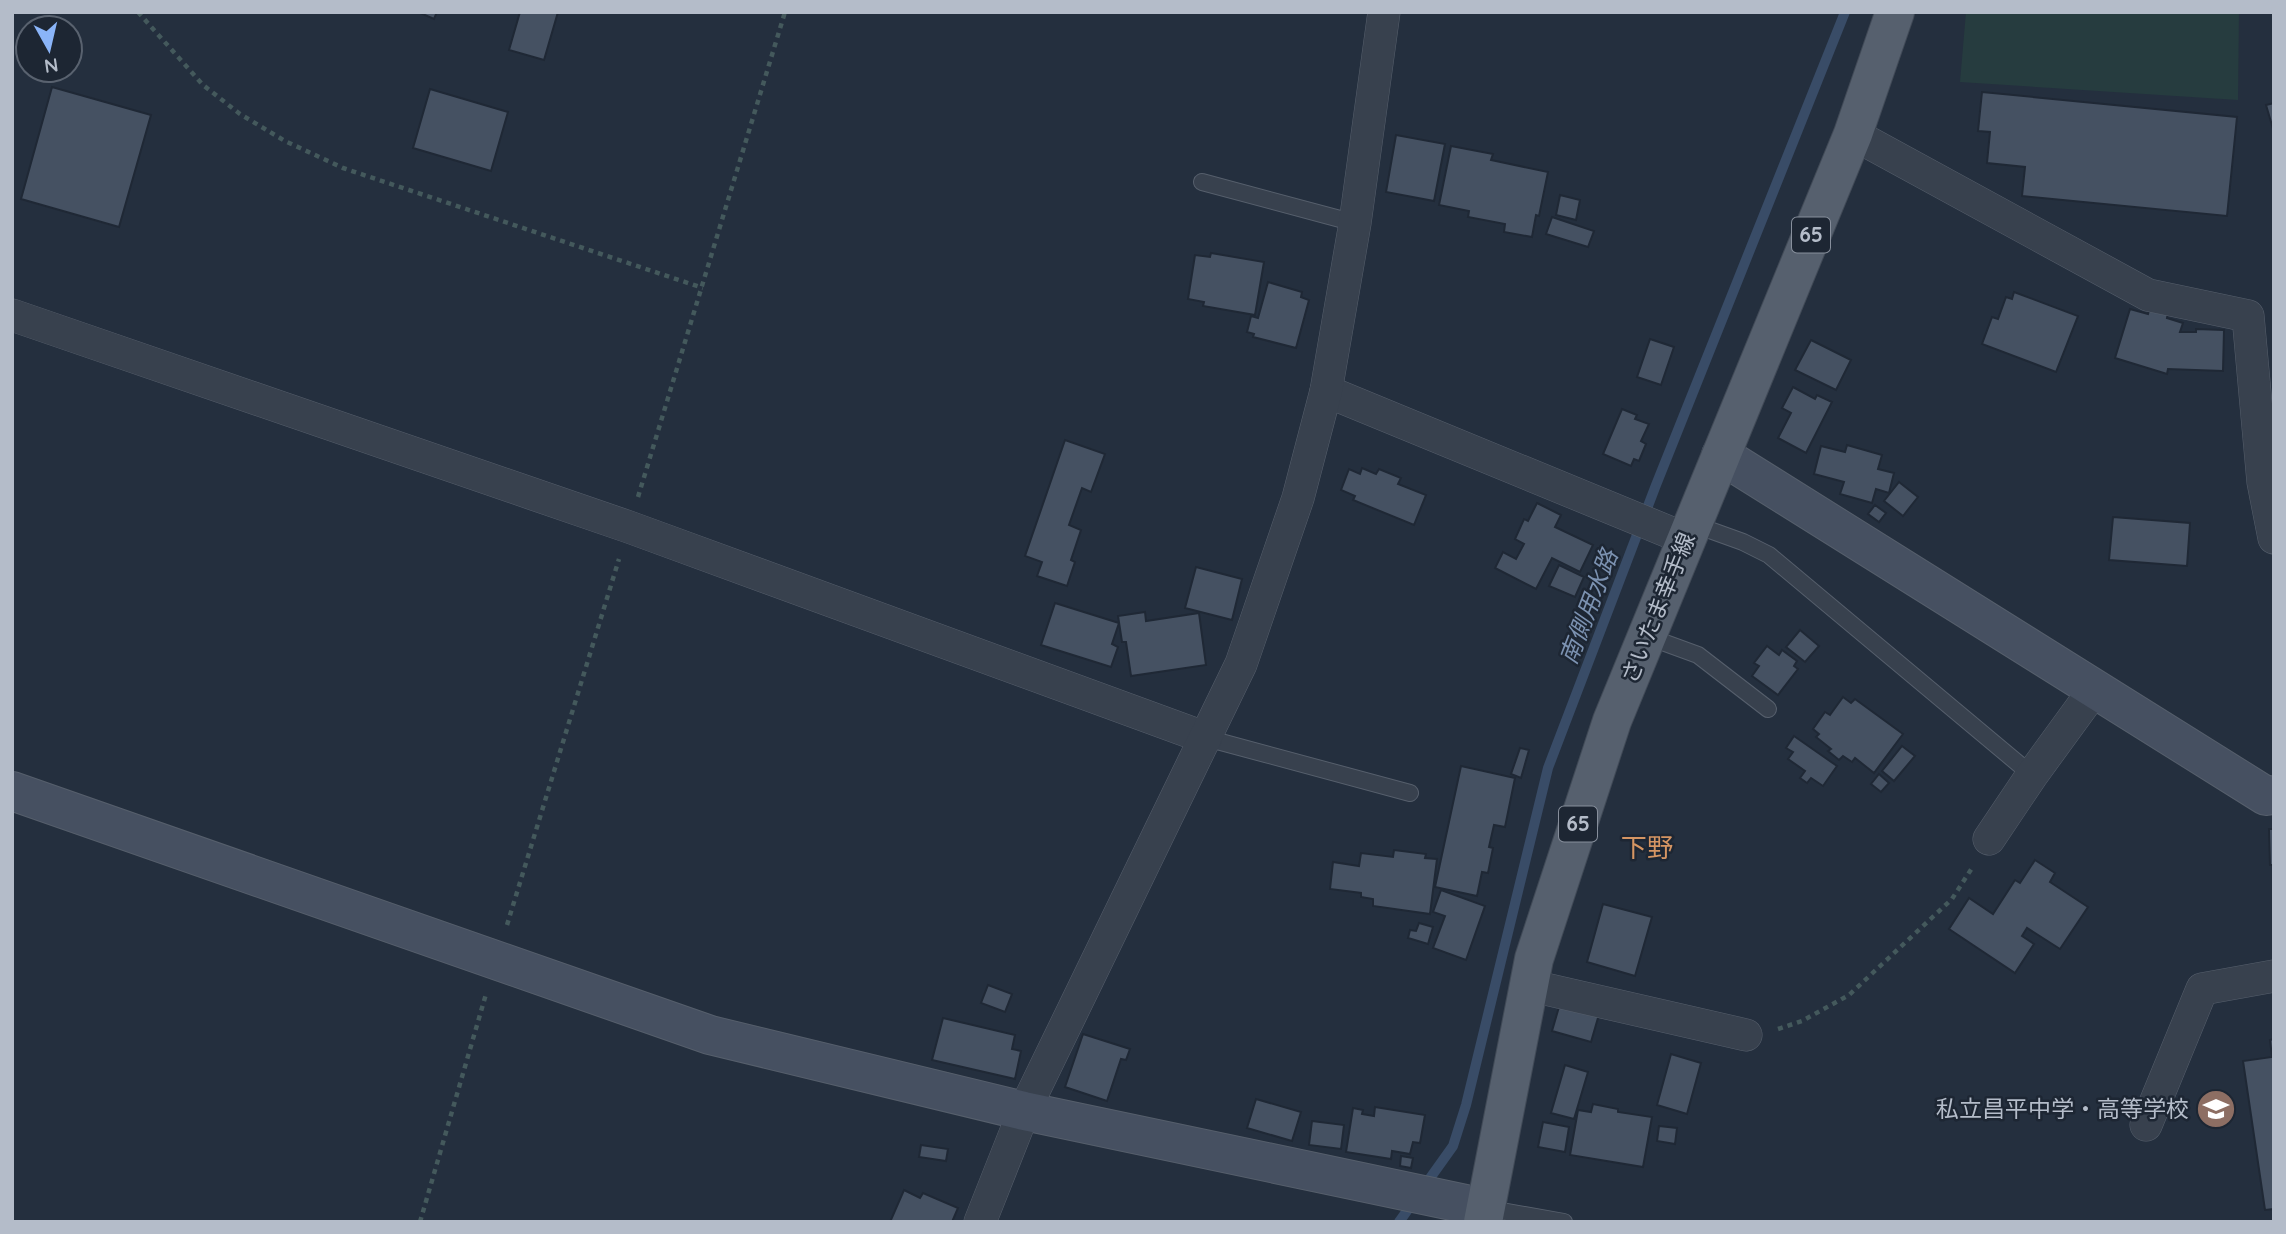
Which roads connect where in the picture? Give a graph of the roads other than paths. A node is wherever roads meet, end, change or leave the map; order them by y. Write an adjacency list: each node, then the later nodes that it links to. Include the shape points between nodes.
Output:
1 (1384, 12): 5 (street)
2 (1895, 12): 3 (main road, さいたま幸手線 / 65)
3 (1853, 134): 8 (main road, さいたま幸手線 / 65); 10 (street, via 2148,295 2248,316 2263,482)
4 (1202, 182): 5 (lane)
5 (1355, 223): 7 (street)
6 (12, 315): 14 (street, via 629,527)
7 (1326, 391): 9 (street); 14 (street, via 1298,498 1241,664)
8 (1721, 456): 9 (main road, さいたま幸手線 / 65); 12 (street)
9 (1689, 532): 11 (main road, さいたま幸手線 / 65); 15 (lane, via 1743,542 1769,555)
10 (2274, 538)
11 (1646, 636): 13 (lane, via 1698,655); 21 (main road, さいたま幸手線 / 65, via 1612,721)
12 (2094, 690): 15 (street); 18 (street, via 2266,796)
13 (1768, 709)
14 (1206, 738): 17 (lane); 23 (street)
15 (2032, 775): 19 (street)
16 (12, 791): 23 (street, via 710,1035)
17 (1410, 793)
18 (2274, 795)
19 (1989, 839)
20 (2274, 976): 24 (street, via 2202,989)
21 (1528, 985): 22 (street); 25 (main road, さいたま幸手線 / 65)
22 (1746, 1035)
23 (1024, 1111): 25 (street); 26 (street)
24 (2146, 1125)
25 (1484, 1215): 27 (lane)
26 (979, 1222)
27 (1564, 1222)

